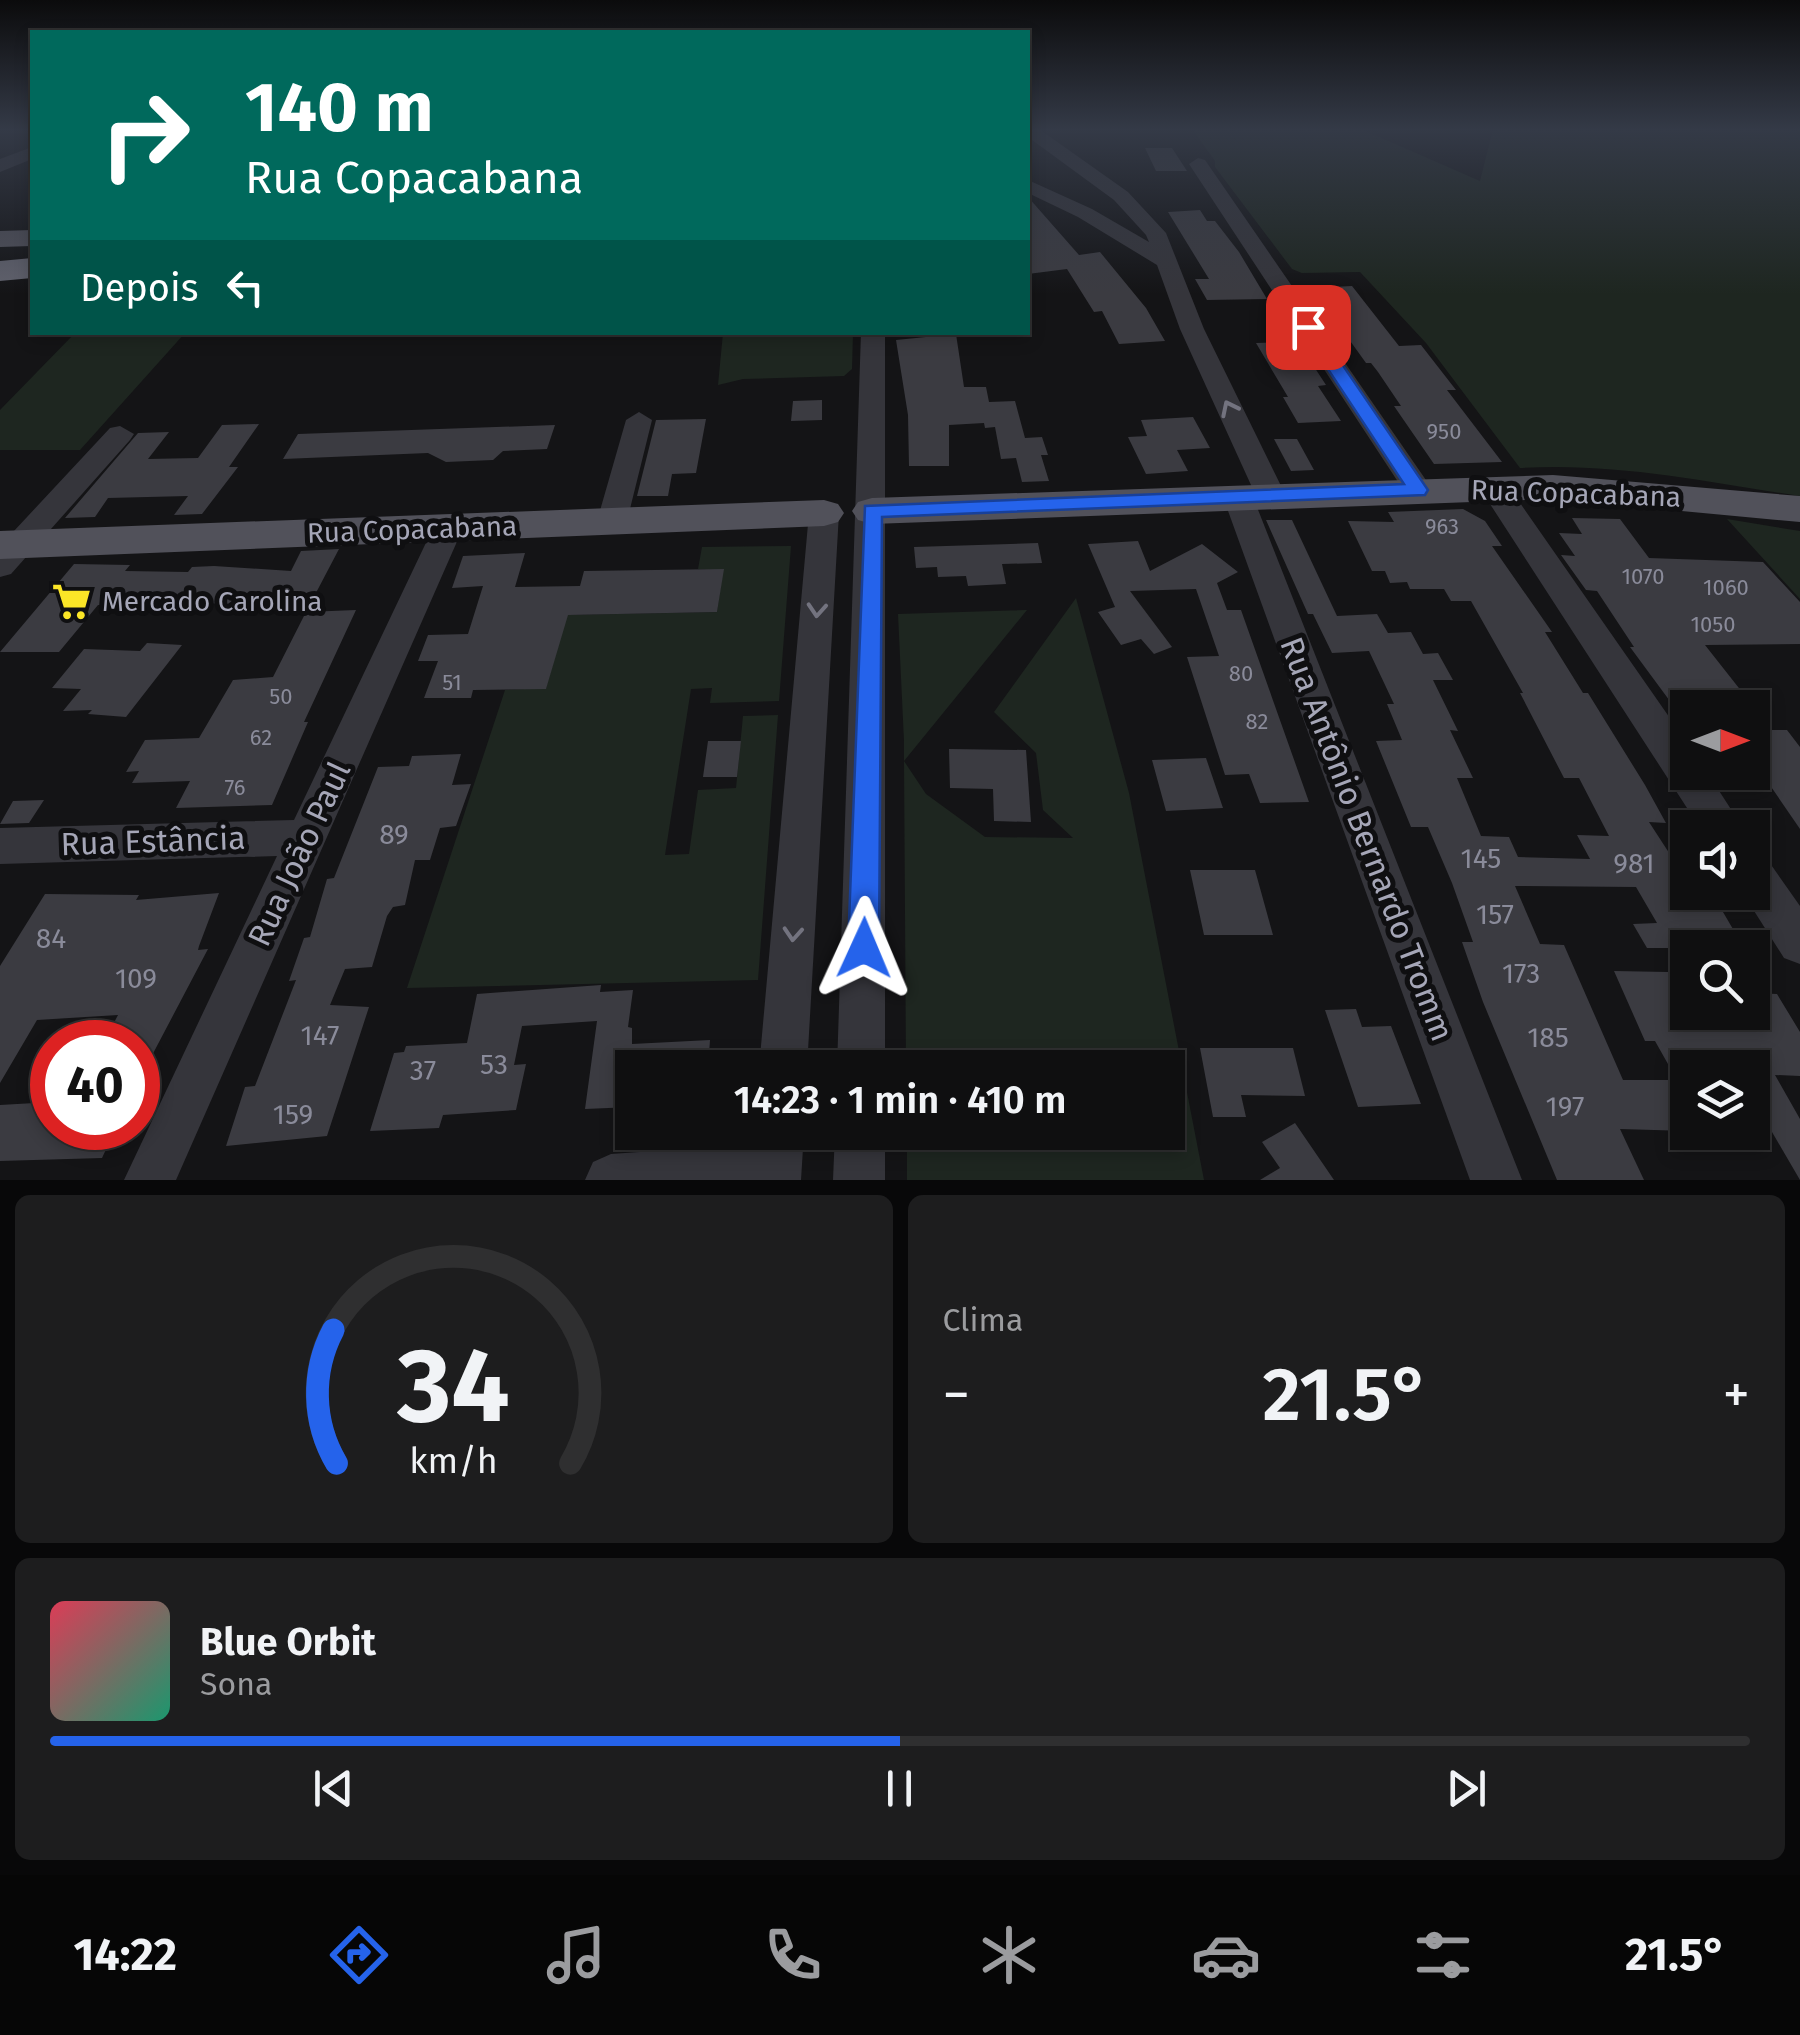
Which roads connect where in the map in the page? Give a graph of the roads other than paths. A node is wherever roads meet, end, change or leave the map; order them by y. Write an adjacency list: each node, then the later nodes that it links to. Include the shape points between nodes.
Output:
1 (1103, 184): 8 (street, Rua Antônio Bernardo Tromm, via 1156,233)
2 (1212, 184): 15 (street)
3 (1030, 187): 8 (street)
4 (30, 238): 5 (main road)
5 (0, 240)
6 (30, 258): 7 (highway)
7 (0, 260)
8 (1167, 262): 16 (street, Rua Antônio Bernardo Tromm, one-way to 8)
9 (30, 268): 10 (highway)
10 (0, 270)
11 (873, 335): 18 (street)
12 (640, 420): 20 (street)
13 (120, 434): 22 (street)
14 (1494, 487): 15 (main road, Rua Copacabana); 17 (main road, Rua Copacabana, via 1629,491); 23 (street)
15 (1418, 490): 16 (main road, Rua Copacabana)
16 (1254, 497): 18 (main road, Rua Copacabana); 35 (street, Rua Antônio Bernardo Tromm)
17 (1800, 509)
18 (872, 511): 19 (main road, Rua Copacabana, via 861,498 847,496); 29 (street)
19 (824, 513): 20 (main road, Rua Copacabana); 28 (street, one-way to 28)
20 (612, 522): 21 (main road, Rua Copacabana)
21 (448, 528): 22 (main road, Rua Copacabana); 24 (street, Rua João Paul)
22 (7, 552)
23 (1711, 810)
24 (306, 836): 25 (street, Rua Estância); 32 (street, Rua João Paul)
25 (0, 846)
26 (1770, 899): 27 (street)
27 (1800, 943)
28 (784, 1050)
29 (861, 1050)
30 (860, 1150): 34 (street)
31 (776, 1160): 33 (street)
32 (150, 1180)
33 (610, 1180)
34 (859, 1180)
35 (1496, 1180)

